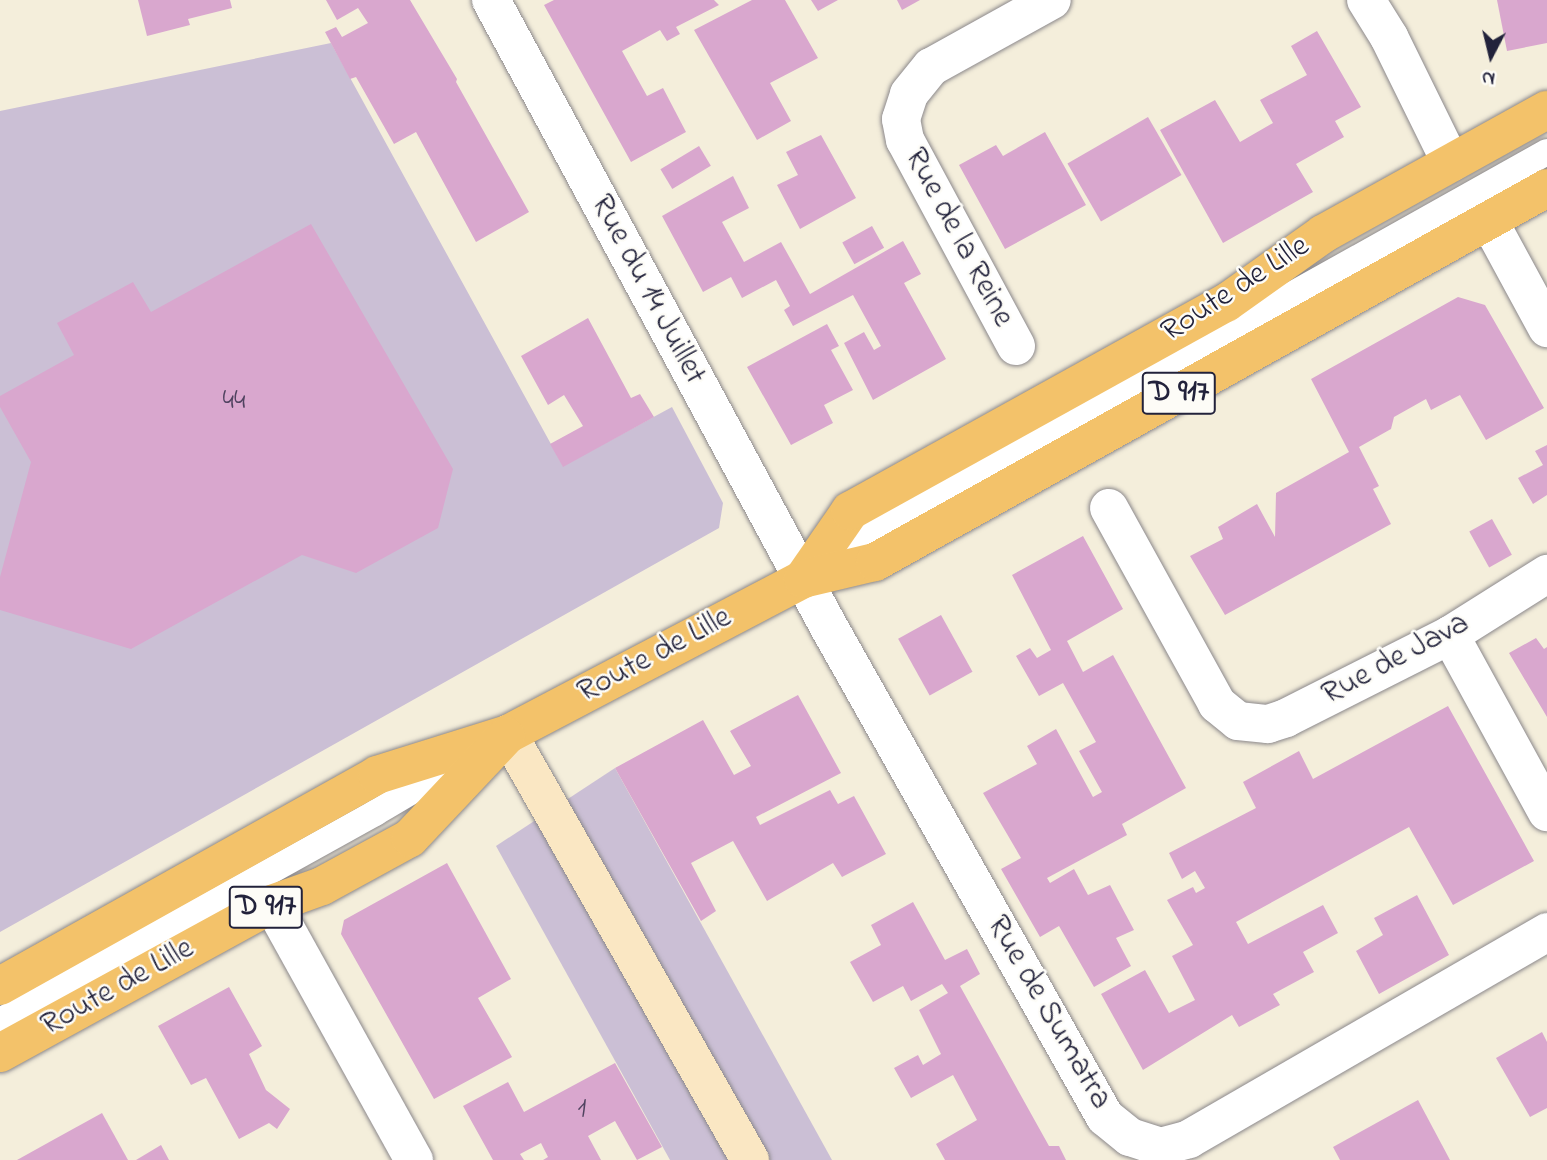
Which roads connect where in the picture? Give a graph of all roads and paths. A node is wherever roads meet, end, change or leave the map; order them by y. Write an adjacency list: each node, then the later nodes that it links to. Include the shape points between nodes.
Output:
1 (491, 0): 13 (street, Rue du 14 Juillet)
2 (1052, 0): 10 (street, Rue de la Reine, via 931,67 909,94 901,119 905,140)
3 (1366, 0): 6 (street)
4 (1547, 110): 6 (main road, Route de Lille / D 917)
5 (1547, 152): 13 (lane, via 862,535)
6 (1451, 163): 13 (main road, Route de Lille / D 917, via 1323,234 1226,303 850,511)
7 (1547, 188): 8 (main road, Route de Lille / D 917)
8 (1489, 220): 9 (street); 13 (main road, Route de Lille / D 917, via 875,562)
9 (1547, 328)
10 (1016, 346)
11 (1109, 508): 14 (street, Rue de Java, via 1217,704 1238,721 1268,724 1286,718)
12 (1547, 574): 14 (street, Rue de Java)
13 (803, 579): 15 (main road, Route de Lille / D 917); 18 (street, Rue de Sumatra, via 1105,1117 1130,1138 1160,1147 1189,1139)
14 (1450, 635): 16 (street)
15 (508, 734): 17 (main road, Route de Lille / D 917, via 410,838 322,886); 19 (main road, Route de Lille / D 917, via 377,775); 20 (lane); 23 (street)
16 (1547, 812)
17 (272, 904): 21 (main road, Route de Lille / D 917); 22 (street)
18 (1547, 932)
19 (0, 986)
20 (0, 1021)
21 (0, 1053)
22 (414, 1160)
23 (750, 1160)

